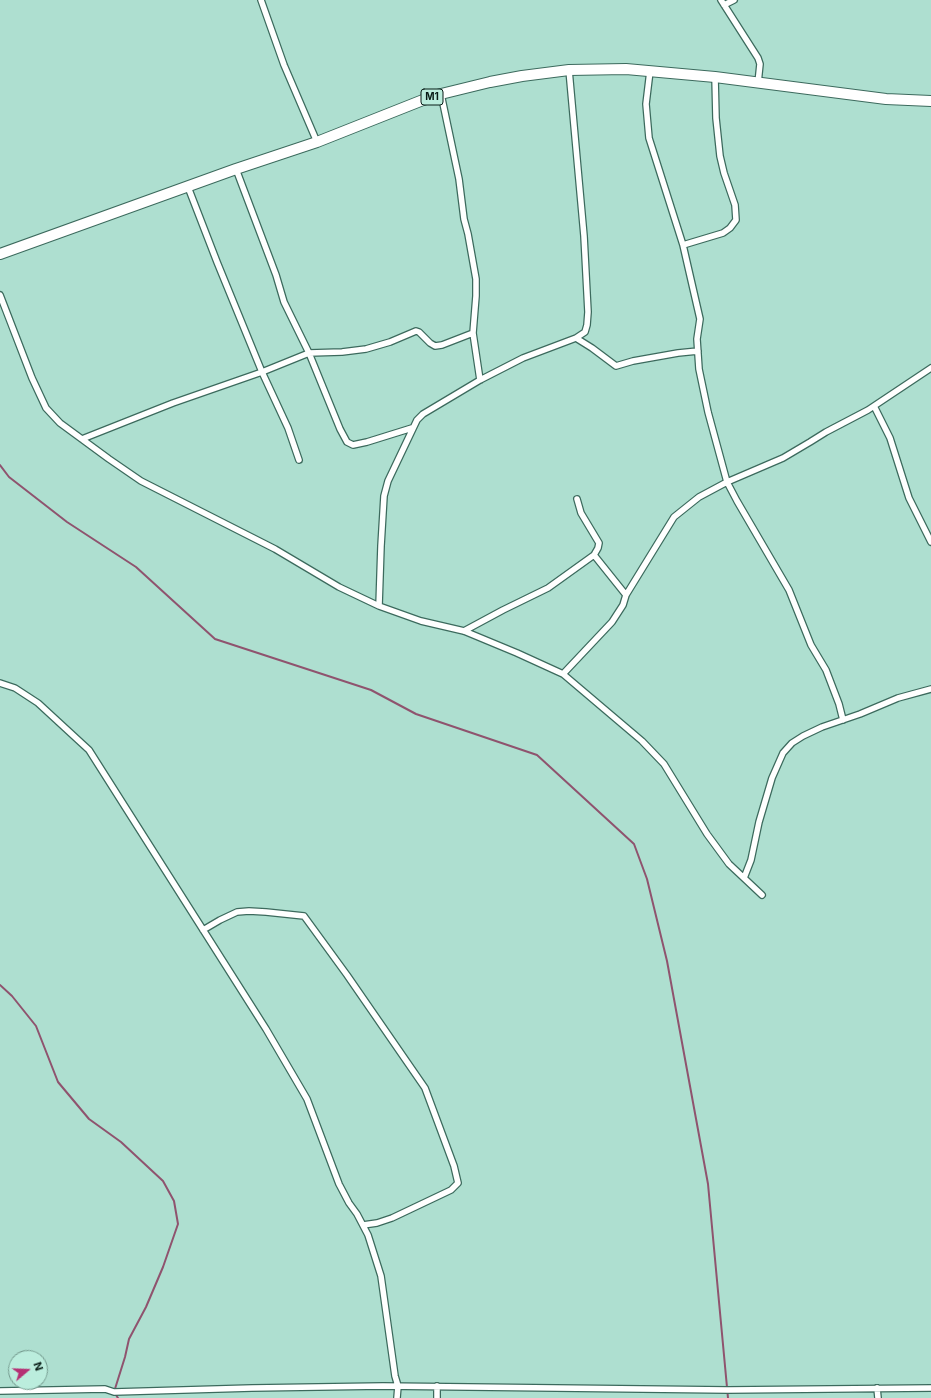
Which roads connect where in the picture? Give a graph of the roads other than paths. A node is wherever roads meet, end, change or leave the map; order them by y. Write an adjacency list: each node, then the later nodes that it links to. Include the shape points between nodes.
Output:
1 (261, 0): 12 (street, via 284,65)
2 (734, 0): 3 (street)
3 (723, 3): 7 (street, via 758,58)
4 (570, 70): 5 (highway, M1); 8 (highway, M1, via 522,76); 19 (street, via 588,312 585,332)
5 (650, 71): 6 (highway, M1); 15 (street, via 646,104 649,138)
6 (715, 77): 7 (highway, M1); 15 (street, via 720,156 735,205 736,220 723,233)
7 (758, 83): 9 (highway, M1)
8 (441, 94): 12 (highway, M1); 18 (street, via 476,279)
9 (886, 99): 10 (highway, M1); 11 (highway, M1)
10 (931, 101)
11 (931, 107)
12 (317, 142): 13 (highway, M1)
13 (236, 169): 14 (highway, M1); 21 (street, via 284,302)
14 (188, 187): 16 (highway, M1); 23 (street)
15 (683, 245): 20 (street, via 700,319)
16 (0, 254)
17 (0, 295): 27 (street, via 46,408 60,423)
18 (473, 333): 21 (street, via 435,346 416,331 366,349); 24 (street)
19 (576, 338): 20 (street, via 616,366); 24 (street, via 523,358)
20 (698, 351): 29 (street, via 708,412)
21 (309, 353): 23 (street); 26 (street, via 347,442 353,445 360,444)
22 (931, 368): 25 (street)
23 (262, 372): 27 (street); 28 (street, via 288,428)
24 (480, 380): 26 (street, via 423,414)
25 (874, 406): 29 (street, via 783,458); 31 (street, via 890,438 909,498)
26 (412, 428): 34 (street, via 388,481 384,496)
27 (82, 439): 34 (street, via 141,481 275,549 338,587)
28 (299, 460)
29 (727, 482): 33 (street, via 699,498 674,517); 39 (street, via 789,590 811,645 826,670)
30 (577, 499): 32 (street, via 599,543)
31 (931, 542)
32 (594, 555): 33 (street); 35 (street, via 548,588)
33 (626, 595): 36 (street, via 612,622)
34 (379, 606): 35 (street, via 421,621)
35 (464, 631): 36 (street)
36 (563, 674): 40 (street, via 642,741 664,764 707,834)
37 (0, 683): 42 (street, via 15,688 38,703 89,750)
38 (931, 689): 39 (street, via 898,698)
39 (843, 720): 40 (street, via 803,736 783,753 772,778)
40 (744, 878): 41 (street)
41 (762, 895)
42 (203, 930): 43 (street, via 266,1029 307,1100 339,1184); 43 (street, via 237,912 304,916 425,1088 458,1183 451,1190 392,1218)
43 (363, 1225): 44 (street, via 381,1276)
44 (398, 1386): 45 (street); 48 (street, via 114,1392 105,1389); 49 (street)
45 (437, 1386): 46 (street, via 728,1390); 50 (street)
46 (877, 1388): 47 (street); 51 (street)
47 (931, 1388)
48 (0, 1391)
49 (398, 1398)
50 (437, 1398)
51 (878, 1398)

